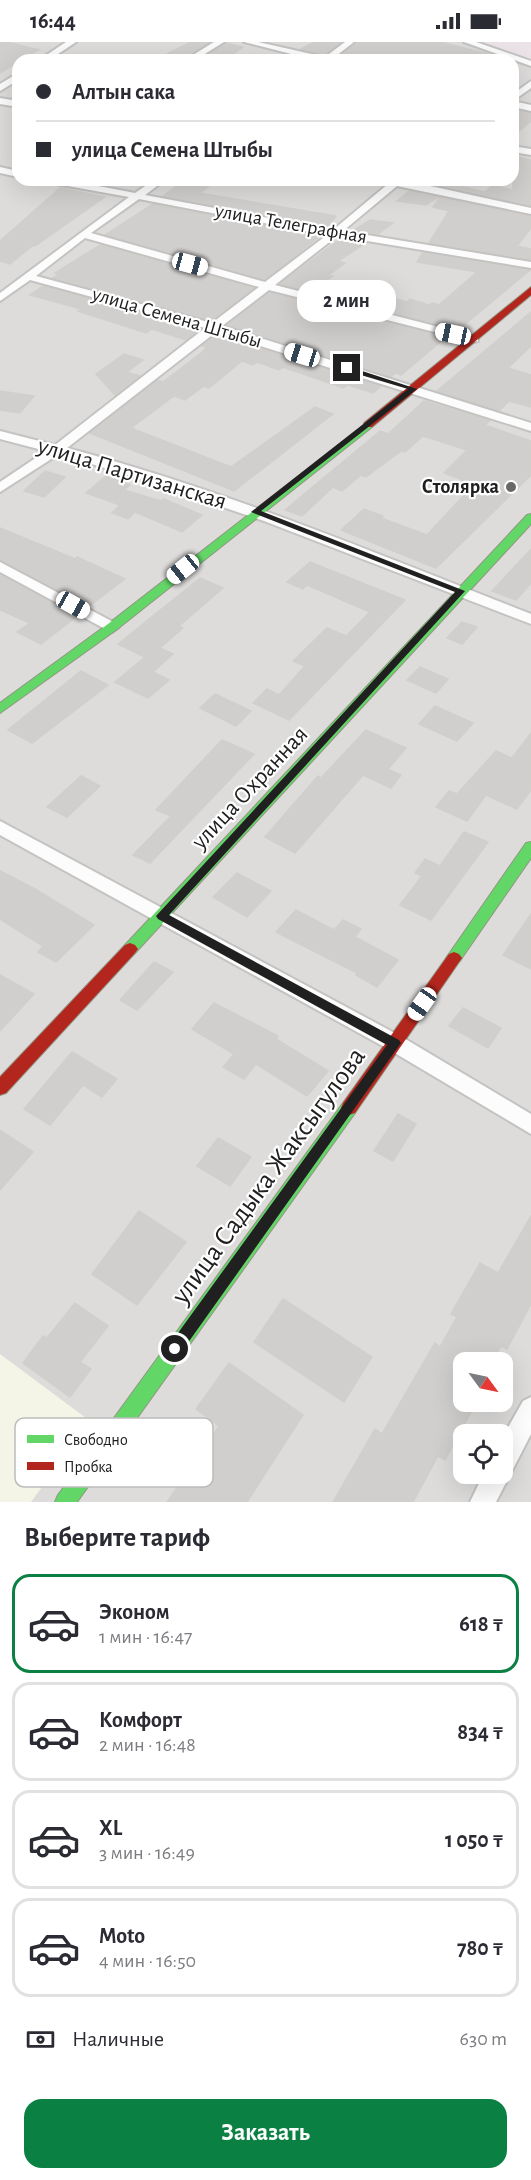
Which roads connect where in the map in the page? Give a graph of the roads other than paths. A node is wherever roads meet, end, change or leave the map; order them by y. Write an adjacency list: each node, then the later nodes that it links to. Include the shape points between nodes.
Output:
1 (72, 42): 6 (street)
2 (220, 42): 7 (street)
3 (248, 42): 8 (street)
4 (350, 42): 9 (street)
5 (468, 42): 10 (street)
6 (52, 54)
7 (199, 54)
8 (300, 54)
9 (334, 54)
10 (502, 54)
11 (531, 84): 12 (street)
12 (519, 93)
13 (81, 186): 17 (street, улица Телеграфная)
14 (152, 186): 17 (street)
15 (387, 186): 19 (street)
16 (415, 186): 18 (street)
17 (137, 197): 19 (street, улица Телеграфная); 20 (street)
18 (531, 211)
19 (335, 233): 21 (street, улица Телеграфная); 23 (street)
20 (83, 234): 22 (street); 23 (street)
21 (531, 265)
22 (29, 277): 25 (street); 26 (street, улица Семена Штыбы)
23 (267, 286): 26 (street); 27 (street)
24 (531, 290): 27 (street)
25 (0, 298)
26 (213, 327): 28 (street, улица Семена Штыбы); 31 (street)
27 (474, 339): 28 (street)
28 (414, 389): 29 (street, улица Семена Штыбы); 33 (street)
29 (531, 426)
30 (0, 435): 31 (street, улица Партизанская)
31 (58, 449): 32 (street); 33 (street, улица Партизанская)
32 (0, 488)
33 (255, 512): 36 (street, улица Партизанская); 38 (street)
34 (531, 517): 36 (street, улица Охранная)
35 (0, 566): 38 (street)
36 (460, 591): 37 (street, улица Партизанская); 42 (street, улица Охранная)
37 (531, 619)
38 (112, 627): 39 (street)
39 (0, 709)
40 (0, 827): 42 (street)
41 (531, 847): 43 (street, улица Садыка Жаксыгулова)
42 (162, 916): 43 (street); 44 (street, улица Охранная)
43 (395, 1043): 45 (street); 47 (street, улица Садыка Жаксыгулова)
44 (0, 1088)
45 (531, 1125)
46 (531, 1409): 48 (street)
47 (125, 1418)
48 (513, 1443)
49 (492, 1484): 52 (street)
50 (76, 1487): 51 (street, улица Садыка Жаксыгулова)
51 (65, 1502)
52 (482, 1502)

